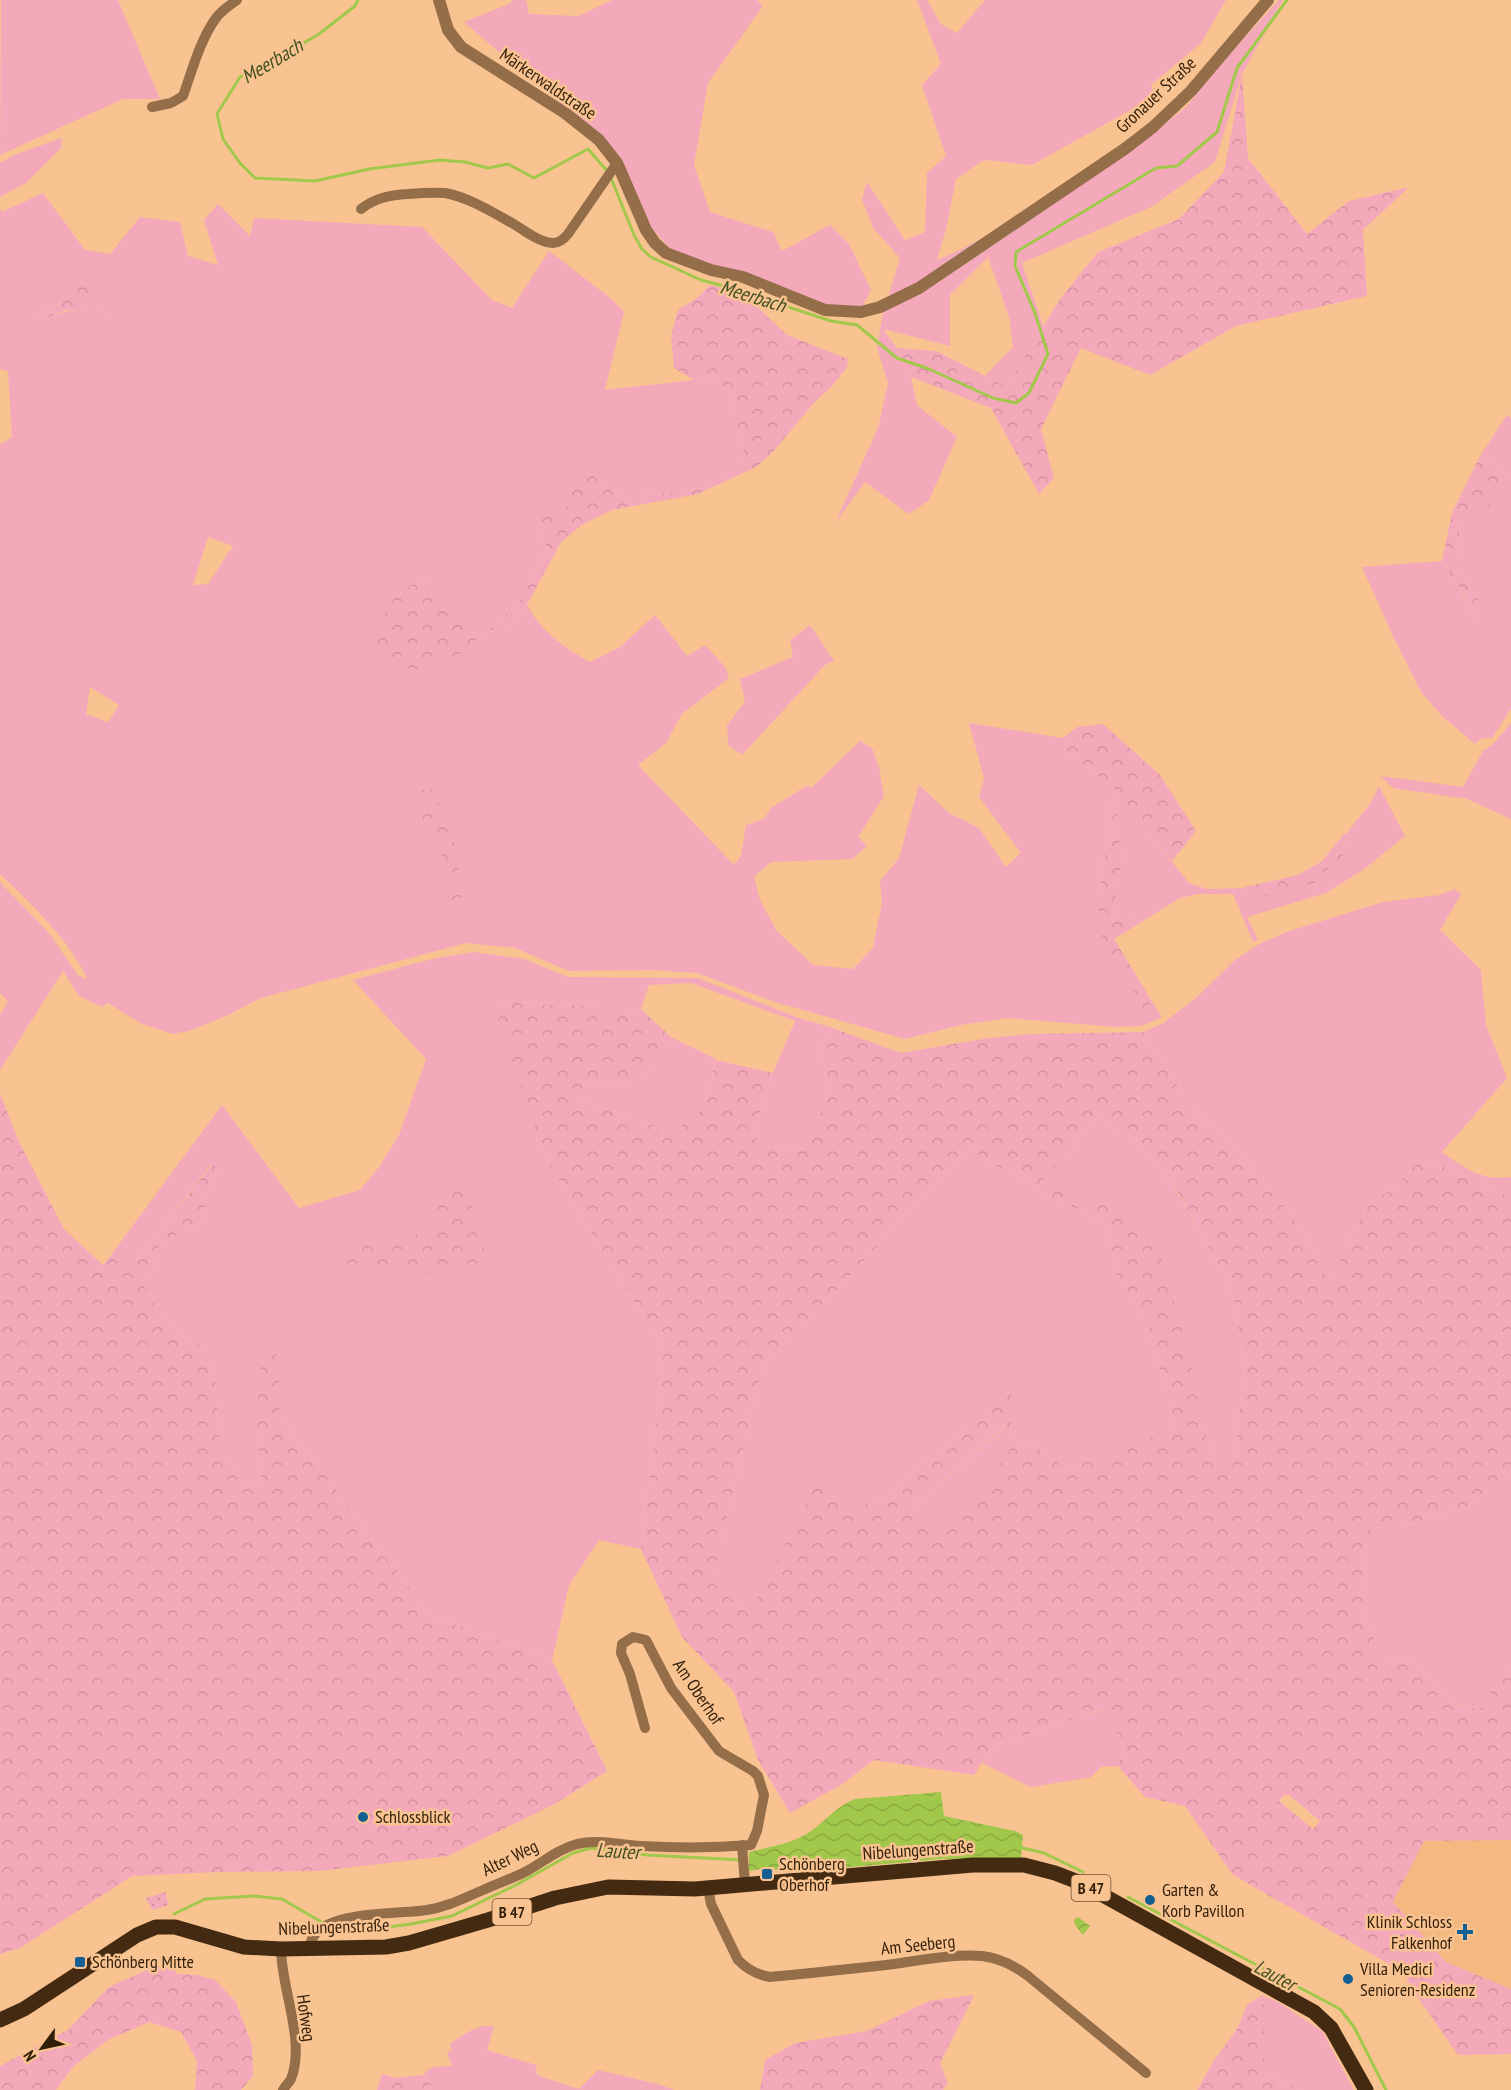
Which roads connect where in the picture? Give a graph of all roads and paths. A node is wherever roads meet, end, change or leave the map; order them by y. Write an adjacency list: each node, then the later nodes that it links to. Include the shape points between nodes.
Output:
1 (237, 0): 4 (street, via 216,17 183,96)
2 (439, 0): 5 (street, Märkerwaldstraße, via 448,30 461,47 565,113 599,140)
3 (1268, 0): 7 (street, Gronauer Straße, via 1191,92 1153,128 919,288 880,307 861,312 825,310 743,277)
4 (152, 107)
5 (612, 169): 6 (street, via 558,243 542,239 459,197 431,192 373,200); 7 (street, Märkerwaldstraße, via 655,243 678,259)
6 (361, 209)
7 (711, 270)
8 (645, 1728): 9 (street, Am Oberhof, via 621,1653 622,1644 633,1637 646,1640 671,1688 719,1751 758,1776 764,1796 761,1814 751,1845)
9 (743, 1847): 10 (street); 12 (street, Alter Weg, via 640,1846 600,1841 576,1844 524,1873 441,1908 332,1921 312,1936)
10 (745, 1879): 11 (main road, Nibelungenstraße / B 47); 17 (main road, Nibelungenstraße / B 47, via 973,1865 1024,1865 1055,1873 1155,1922 1324,2019)
11 (708, 1888): 12 (main road, Nibelungenstraße / B 47, via 586,1890 409,1943); 15 (street, Am Seeberg, via 711,1904 738,1960 759,1975 836,1971 947,1957 994,1959 1023,1972)
12 (310, 1948): 13 (main road, Nibelungenstraße / B 47)
13 (281, 1949): 14 (main road, Nibelungenstraße / B 47, via 244,1947 190,1931 156,1927); 16 (street, Hofweg, via 295,2059 291,2080)
14 (0, 2020)
15 (1146, 2073)
16 (283, 2090)
17 (1366, 2090)

